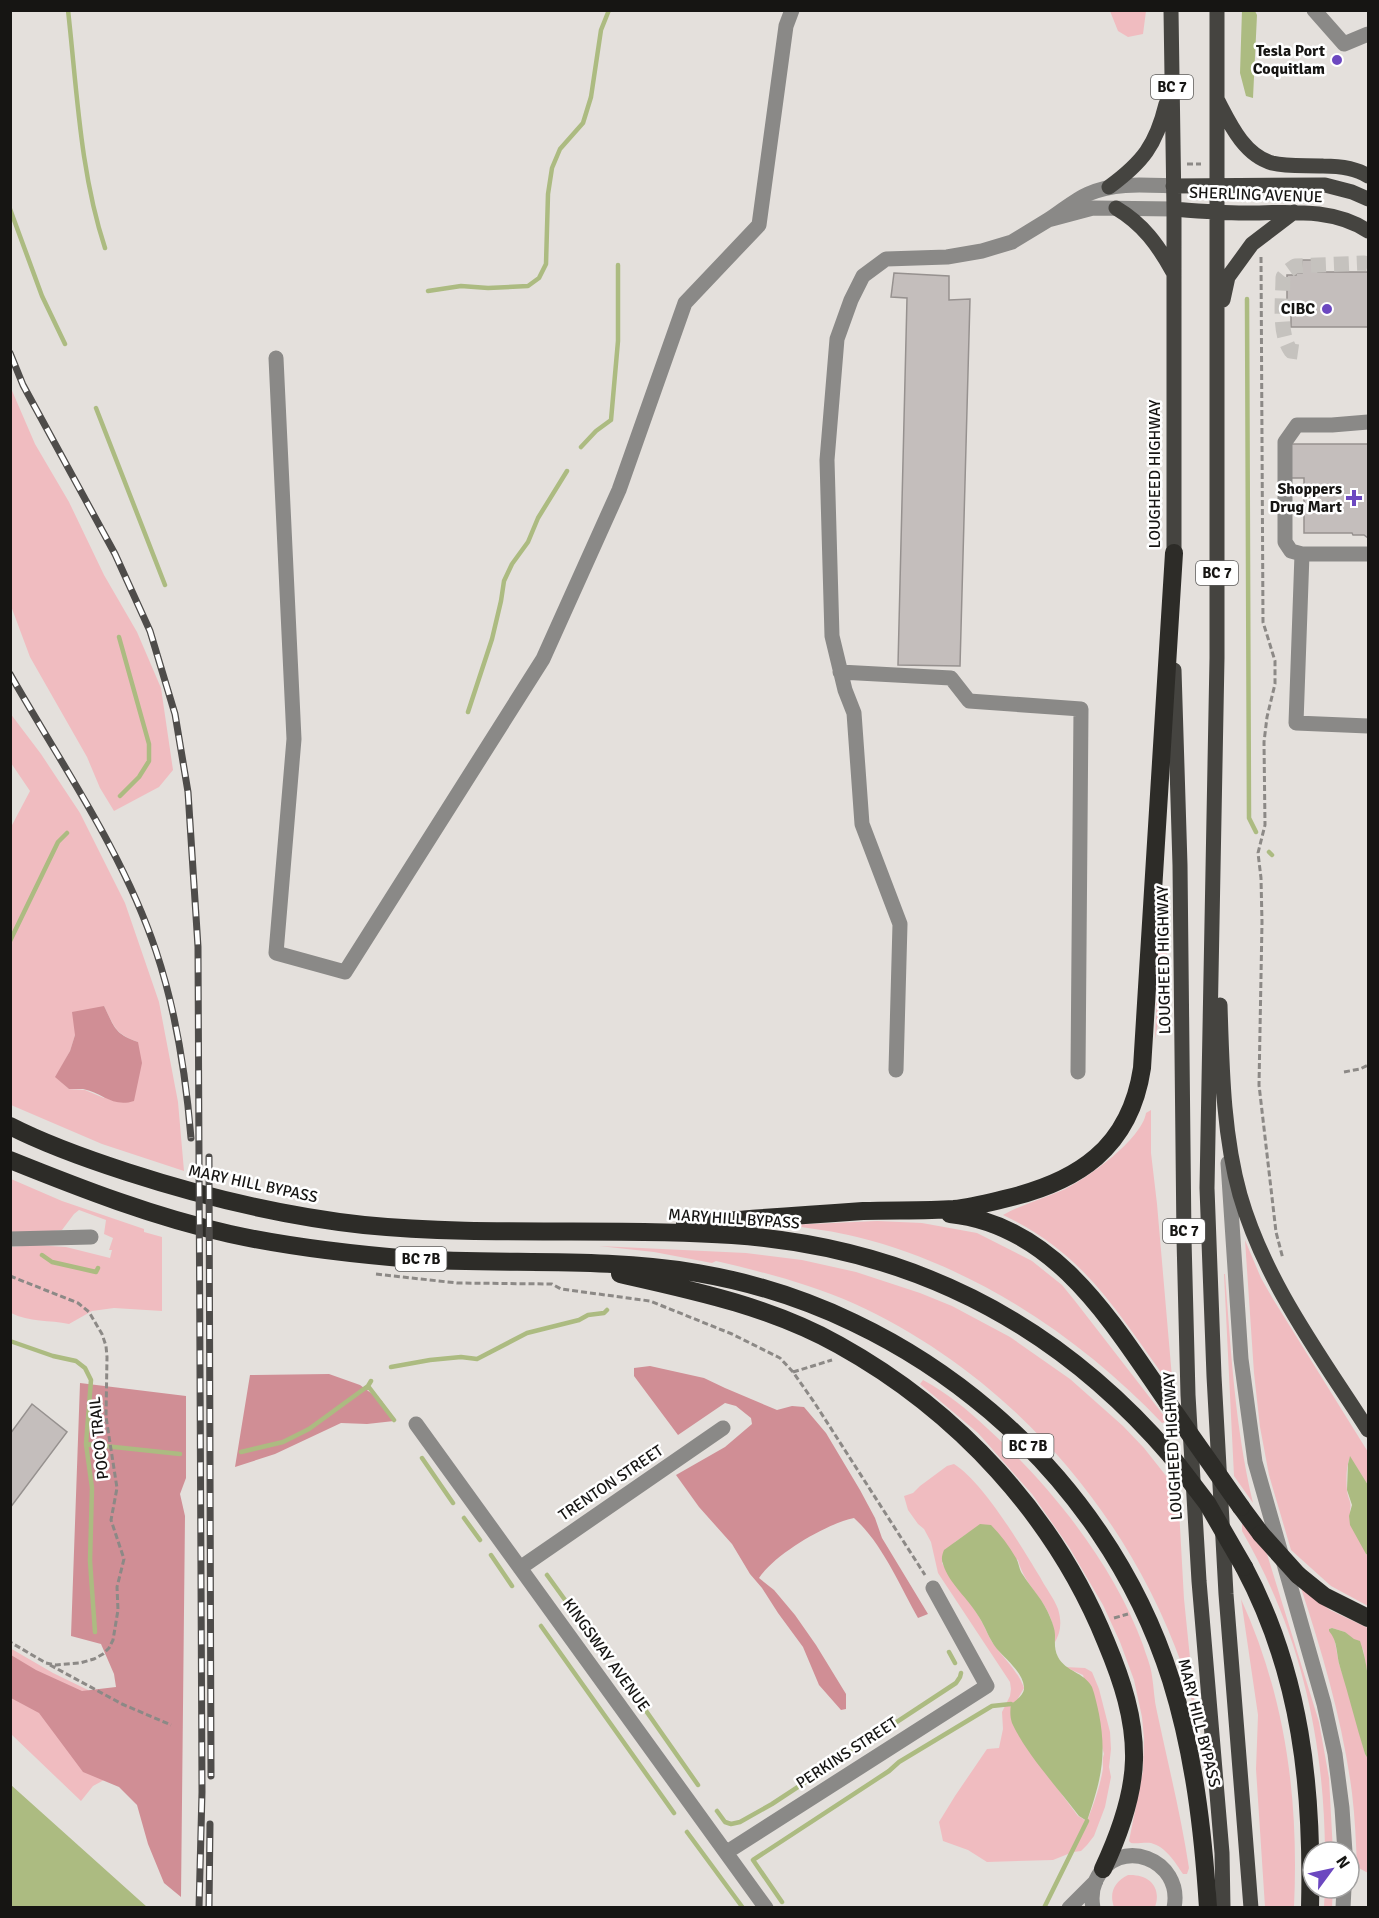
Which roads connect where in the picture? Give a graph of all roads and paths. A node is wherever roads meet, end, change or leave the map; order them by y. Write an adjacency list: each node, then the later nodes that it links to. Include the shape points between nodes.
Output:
1 (792, 10): 22 (street, via 786,26 759,225 685,303 619,490 543,659 345,972 276,953 294,739)
2 (1171, 10): 6 (main road, LOUGHEED HIGHWAY / BC 7)
3 (1217, 10): 7 (main road, BC 7)
4 (1314, 10): 5 (street, via 1344,44)
5 (1368, 34)
6 (1172, 81): 10 (main road, LOUGHEED HIGHWAY / BC 7); 11 (main road, via 1155,140 1129,172)
7 (1217, 98): 8 (main road, via 1232,128 1251,152 1270,162 1336,166); 9 (main road, BC 7)
8 (1368, 176)
9 (1217, 185): 10 (main road, SHERLING AVENUE); 12 (main road, SHERLING AVENUE, via 1325,185); 15 (main road, BC 7)
10 (1173, 186): 11 (street); 14 (main road, LOUGHEED HIGHWAY / BC 7)
11 (1110, 187): 17 (street, via 1087,194)
12 (1368, 199)
13 (1116, 208): 14 (street); 17 (street, via 1094,208); 20 (main road, via 1131,217 1157,244)
14 (1174, 209): 15 (main road, SHERLING AVENUE); 20 (main road, LOUGHEED HIGHWAY / BC 7)
15 (1217, 212): 16 (main road, SHERLING AVENUE); 21 (main road, BC 7)
16 (1294, 212): 18 (main road, SHERLING AVENUE, via 1340,217); 21 (main road, via 1252,244 1228,277)
17 (1048, 220): 27 (street, via 1012,242 982,251 947,257 886,259 863,276 851,300 837,339 827,460 832,636)
18 (1368, 231)
19 (1258, 251): 42 (path, via 1263,622 1275,661 1275,684 1264,742 1266,825 1258,853 1262,878 1259,1085 1276,1232)
20 (1173, 272): 24 (main road, LOUGHEED HIGHWAY / BC 7)
21 (1217, 328): 29 (main road, BC 7)
22 (276, 358)
23 (1368, 422): 25 (street, via 1298,424 1285,442 1286,542 1291,551)
24 (1173, 553): 37 (highway, via 1144,1040 1139,1085 1130,1111 1118,1134 1100,1155 1064,1179 1036,1191 975,1206); 66 (main road, LOUGHEED HIGHWAY / BC 7, via 1188,1395)
25 (1302, 554): 26 (street); 28 (street, via 1296,723)
26 (1368, 554)
27 (840, 672): 32 (street, via 854,713 862,824 900,924); 33 (street, via 951,678 969,701 1081,709)
28 (1368, 726)
29 (1214, 816): 30 (main road); 67 (main road, BC 7, via 1207,1188 1226,1594)
30 (1222, 1061): 49 (main road, via 1234,1168 1259,1248 1274,1281); 58 (street, via 1241,1359 1255,1462 1324,1704 1335,1754)
31 (1368, 1065): 34 (path)
32 (896, 1070)
33 (1078, 1072)
34 (1344, 1072)
35 (10, 1126): 38 (highway, MARY HILL BYPASS / BC 7B, via 167,1185 284,1213 364,1225 485,1232)
36 (10, 1160): 41 (highway, MARY HILL BYPASS / BC 7B, via 165,1217 230,1234 353,1254)
37 (921, 1211): 38 (highway, via 812,1214); 53 (highway, bridge, via 979,1220 1017,1235 1046,1253 1099,1307 1261,1534 1298,1575 1324,1596)
38 (585, 1232): 68 (highway, MARY HILL BYPASS / BC 7B, bridge, via 699,1234 793,1242 855,1254 916,1274 992,1308 1054,1347 1103,1385 1171,1456 1206,1503 1244,1567 1274,1636 1293,1695 1305,1758)
39 (91, 1237): 40 (street)
40 (10, 1239)
41 (569, 1262): 45 (highway, via 738,1302 786,1320); 52 (highway, MARY HILL BYPASS / BC 7B, via 671,1269 760,1287 820,1307 904,1349 978,1401 1046,1465 1103,1539)
42 (1285, 1264)
43 (10, 1276): 56 (path, POCO TRAIL, via 78,1303 96,1322 106,1346 106,1417 117,1488 111,1520 123,1559 113,1640 94,1659 66,1665)
44 (552, 1284): 46 (path, via 561,1290 650,1301 760,1347 780,1358)
45 (854, 1354): 46 (path); 54 (highway, via 948,1421 1000,1472 1052,1539)
46 (793, 1372): 51 (path)
47 (416, 1424): 50 (street, KINGSWAY AVENUE)
48 (723, 1428): 50 (street, TRENTON STREET)
49 (1368, 1430)
50 (520, 1568): 59 (street, KINGSWAY AVENUE)
51 (933, 1588): 59 (street, PERKINS STREET, via 987,1686)
52 (1142, 1609): 54 (path); 65 (highway, MARY HILL BYPASS / BC 7B, via 1170,1678 1186,1738 1200,1809)
53 (1368, 1618)
54 (1098, 1623): 60 (highway, via 1125,1697 1133,1744 1127,1805)
55 (10, 1642): 56 (path)
56 (45, 1663): 57 (path)
57 (171, 1725)
58 (1344, 1840)
59 (727, 1852): 61 (street, KINGSWAY AVENUE)
60 (1100, 1875): 62 (street); 63 (street, via 1092,1895); 64 (street, via 1113,1861 1124,1857 1152,1860 1172,1881)
61 (766, 1908)
62 (1069, 1908)
63 (1093, 1908)
64 (1174, 1908)
65 (1209, 1908)
66 (1223, 1908)
67 (1251, 1908)
68 (1310, 1908)

